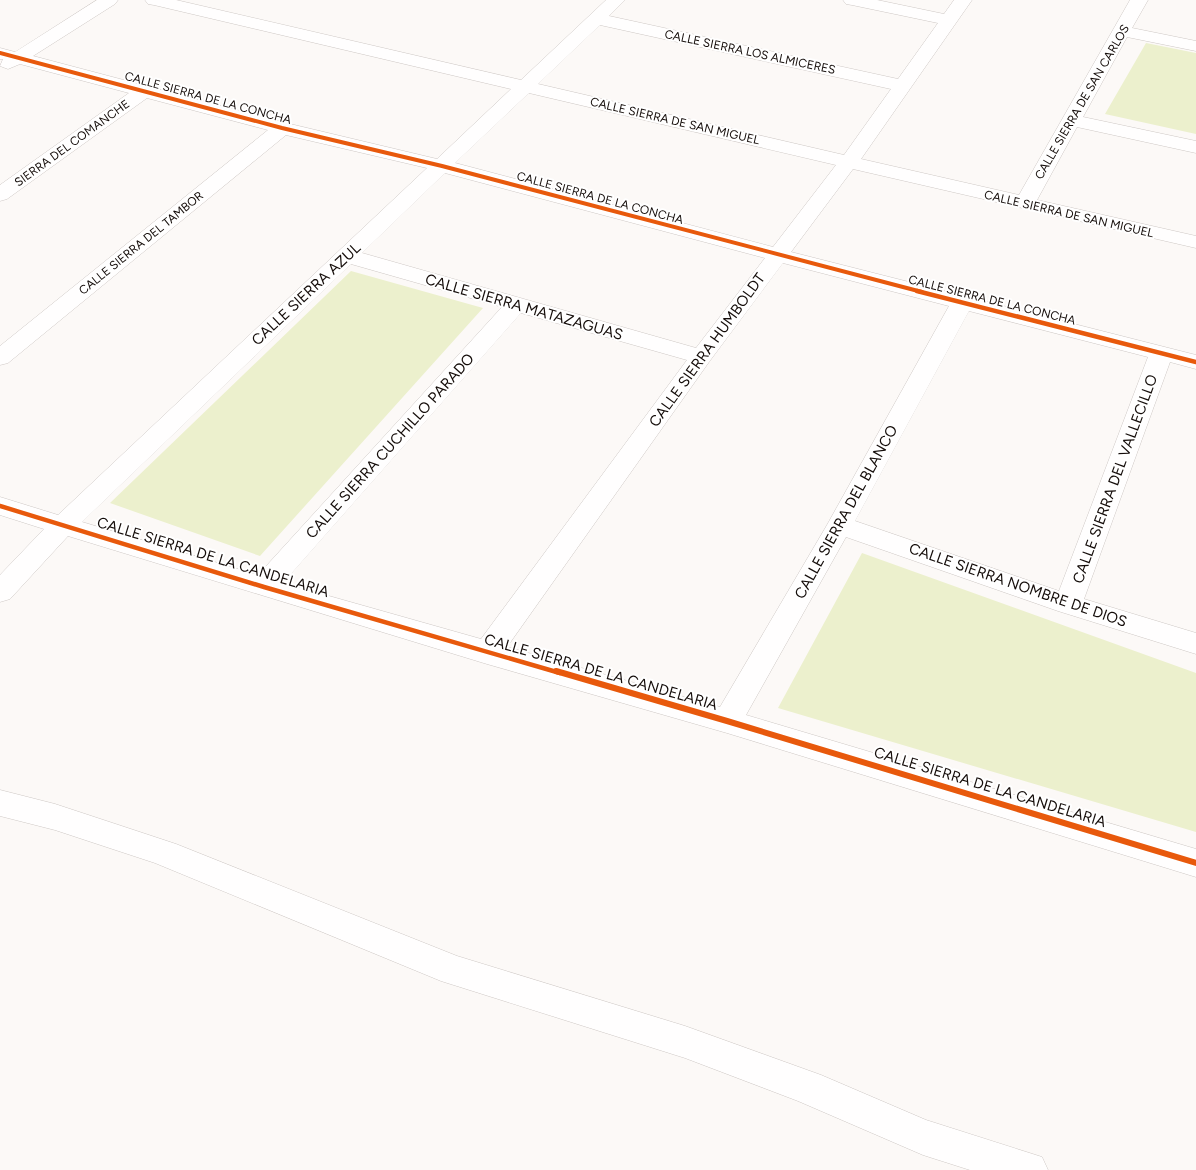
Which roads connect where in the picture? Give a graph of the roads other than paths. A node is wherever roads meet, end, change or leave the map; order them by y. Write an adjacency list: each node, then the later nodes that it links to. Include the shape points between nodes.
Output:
1 (109, 0): 11 (street)
2 (154, 0): 12 (street, CALLE SIERRA DE SAN MIGUEL)
3 (616, 0): 7 (street, CALLE SIERRA AZUL)
4 (852, 0): 8 (street)
5 (963, 0): 8 (street, CALLE SIERRA HUMBOLDT)
6 (1139, 0): 9 (street, CALLE SIERRA DE SAN CARLOS)
7 (597, 19): 12 (street, CALLE SIERRA AZUL); 13 (street, CALLE SIERRA LOS ALMICERES)
8 (948, 20): 13 (street, CALLE SIERRA HUMBOLDT)
9 (1123, 31): 10 (street); 15 (street, CALLE SIERRA DE SAN CARLOS)
10 (1196, 46)
11 (6, 60): 14 (street, CALLE SIERRA DE LA CONCHA)
12 (525, 85): 18 (street, CALLE SIERRA DE SAN MIGUEL); 19 (street, CALLE SIERRA AZUL)
13 (902, 86): 18 (street, CALLE SIERRA HUMBOLDT)
14 (144, 91): 16 (street, CALLE SIERRA DE LA CONCHA); 20 (street, SIERRA DEL COMANCHE)
15 (1071, 120): 17 (street); 21 (street, CALLE SIERRA DE SAN CARLOS)
16 (282, 128): 19 (street, CALLE SIERRA DE LA CONCHA); 29 (street, CALLE SIERRA DEL TAMBOR)
17 (1196, 147)
18 (848, 162): 21 (street, CALLE SIERRA DE SAN MIGUEL); 24 (street, CALLE SIERRA HUMBOLDT)
19 (442, 166): 23 (street, CALLE SIERRA AZUL); 24 (street, CALLE SIERRA DE LA CONCHA)
20 (0, 195)
21 (1024, 204): 22 (street, CALLE SIERRA DE SAN MIGUEL)
22 (1196, 242)
23 (347, 256): 26 (street, CALLE SIERRA MATAZAGUAS); 32 (street, CALLE SIERRA AZUL)
24 (777, 256): 25 (street, CALLE SIERRA DE LA CONCHA); 28 (street, CALLE SIERRA HUMBOLDT)
25 (962, 302): 27 (street, CALLE SIERRA DE LA CONCHA); 33 (street, CALLE SIERRA DEL BLANCO)
26 (516, 305): 28 (street, CALLE SIERRA MATAZAGUAS); 34 (street, CALLE SIERRA CUCHILLO PARADO)
27 (1161, 354): 30 (street, CALLE SIERRA DE LA CONCHA); 36 (street, CALLE SIERRA DEL VALLECILLO)
28 (701, 357): 38 (street, CALLE SIERRA HUMBOLDT)
29 (0, 358)
30 (1196, 362)
31 (0, 506): 32 (street, CALLE SIERRA DE LA CANDELARIA)
32 (64, 524): 34 (street, CALLE SIERRA DE LA CANDELARIA); 35 (street, CALLE SIERRA AZUL)
33 (840, 525): 36 (street, CALLE SIERRA NOMBRE DE DIOS); 39 (street, CALLE SIERRA DEL BLANCO)
34 (264, 587): 38 (street, CALLE SIERRA DE LA CANDELARIA)
35 (0, 592)
36 (1068, 604): 37 (street, CALLE SIERRA NOMBRE DE DIOS)
37 (1196, 644)
38 (486, 653): 39 (street, CALLE SIERRA DE LA CANDELARIA)
39 (727, 721): 41 (street, CALLE SIERRA DE LA CANDELARIA)
40 (0, 804): 42 (street, via 165,853 453,970 685,1042 808,1087 924,1137)
41 (1196, 863)
42 (1029, 1170)

